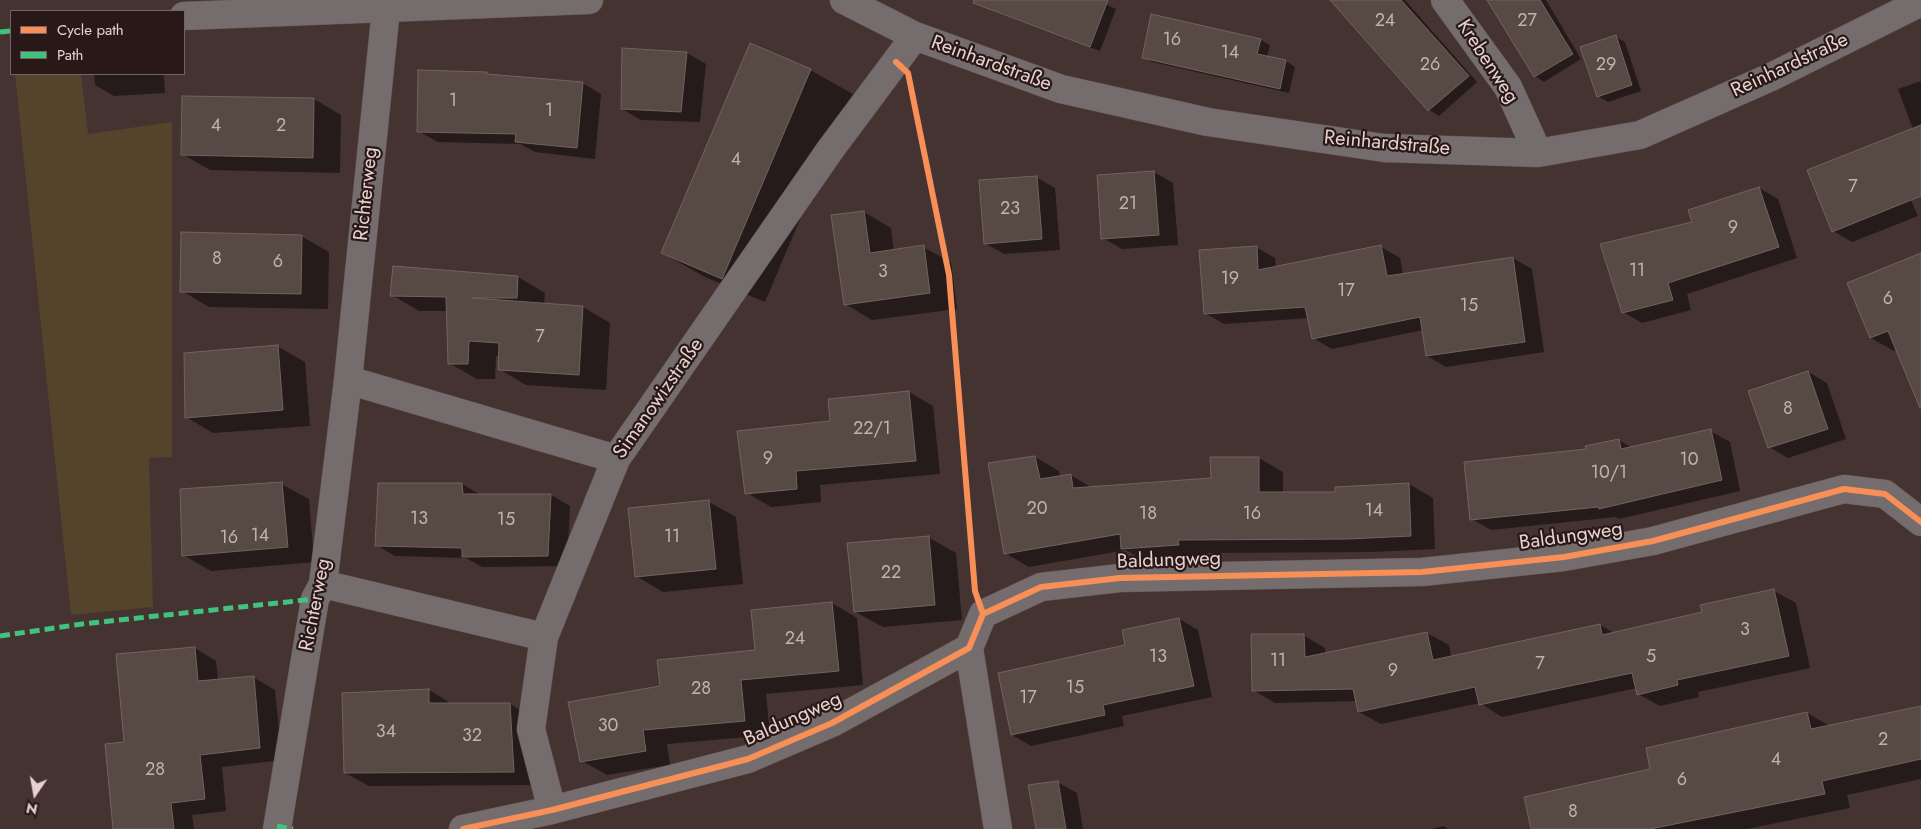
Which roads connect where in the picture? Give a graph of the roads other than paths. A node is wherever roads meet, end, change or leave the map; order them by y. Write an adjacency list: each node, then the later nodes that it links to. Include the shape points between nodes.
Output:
1 (589, 0): 5 (street)
2 (844, 0): 7 (street, Reinhardstraße)
3 (1445, 0): 8 (street, Krebenweg, via 1508,87)
4 (1918, 2): 8 (street, Reinhardstraße, via 1771,77 1640,135)
5 (386, 9): 6 (street); 9 (street, Richterweg)
6 (185, 16)
7 (915, 36): 8 (street, Reinhardstraße, via 1061,89 1208,122 1384,148); 10 (street, Simanowizstraße, via 830,150)
8 (1538, 153)
9 (348, 380): 10 (street); 12 (street, Richterweg)
10 (616, 458): 13 (street, Simanowizstraße)
11 (1921, 522): 14 (street, Baldungweg, via 1885,494 1844,489 1653,541 1564,557 1422,572 1120,578 1041,587 983,614)
12 (323, 584): 13 (street); 16 (street, Richterweg, via 315,599)
13 (544, 637): 15 (street, Simanowizstraße, via 531,729)
14 (969, 648): 15 (street, Baldungweg, via 832,723 748,759); 18 (street)
15 (552, 810): 17 (street, Baldungweg)
16 (282, 828)
17 (463, 829)
18 (998, 829)

